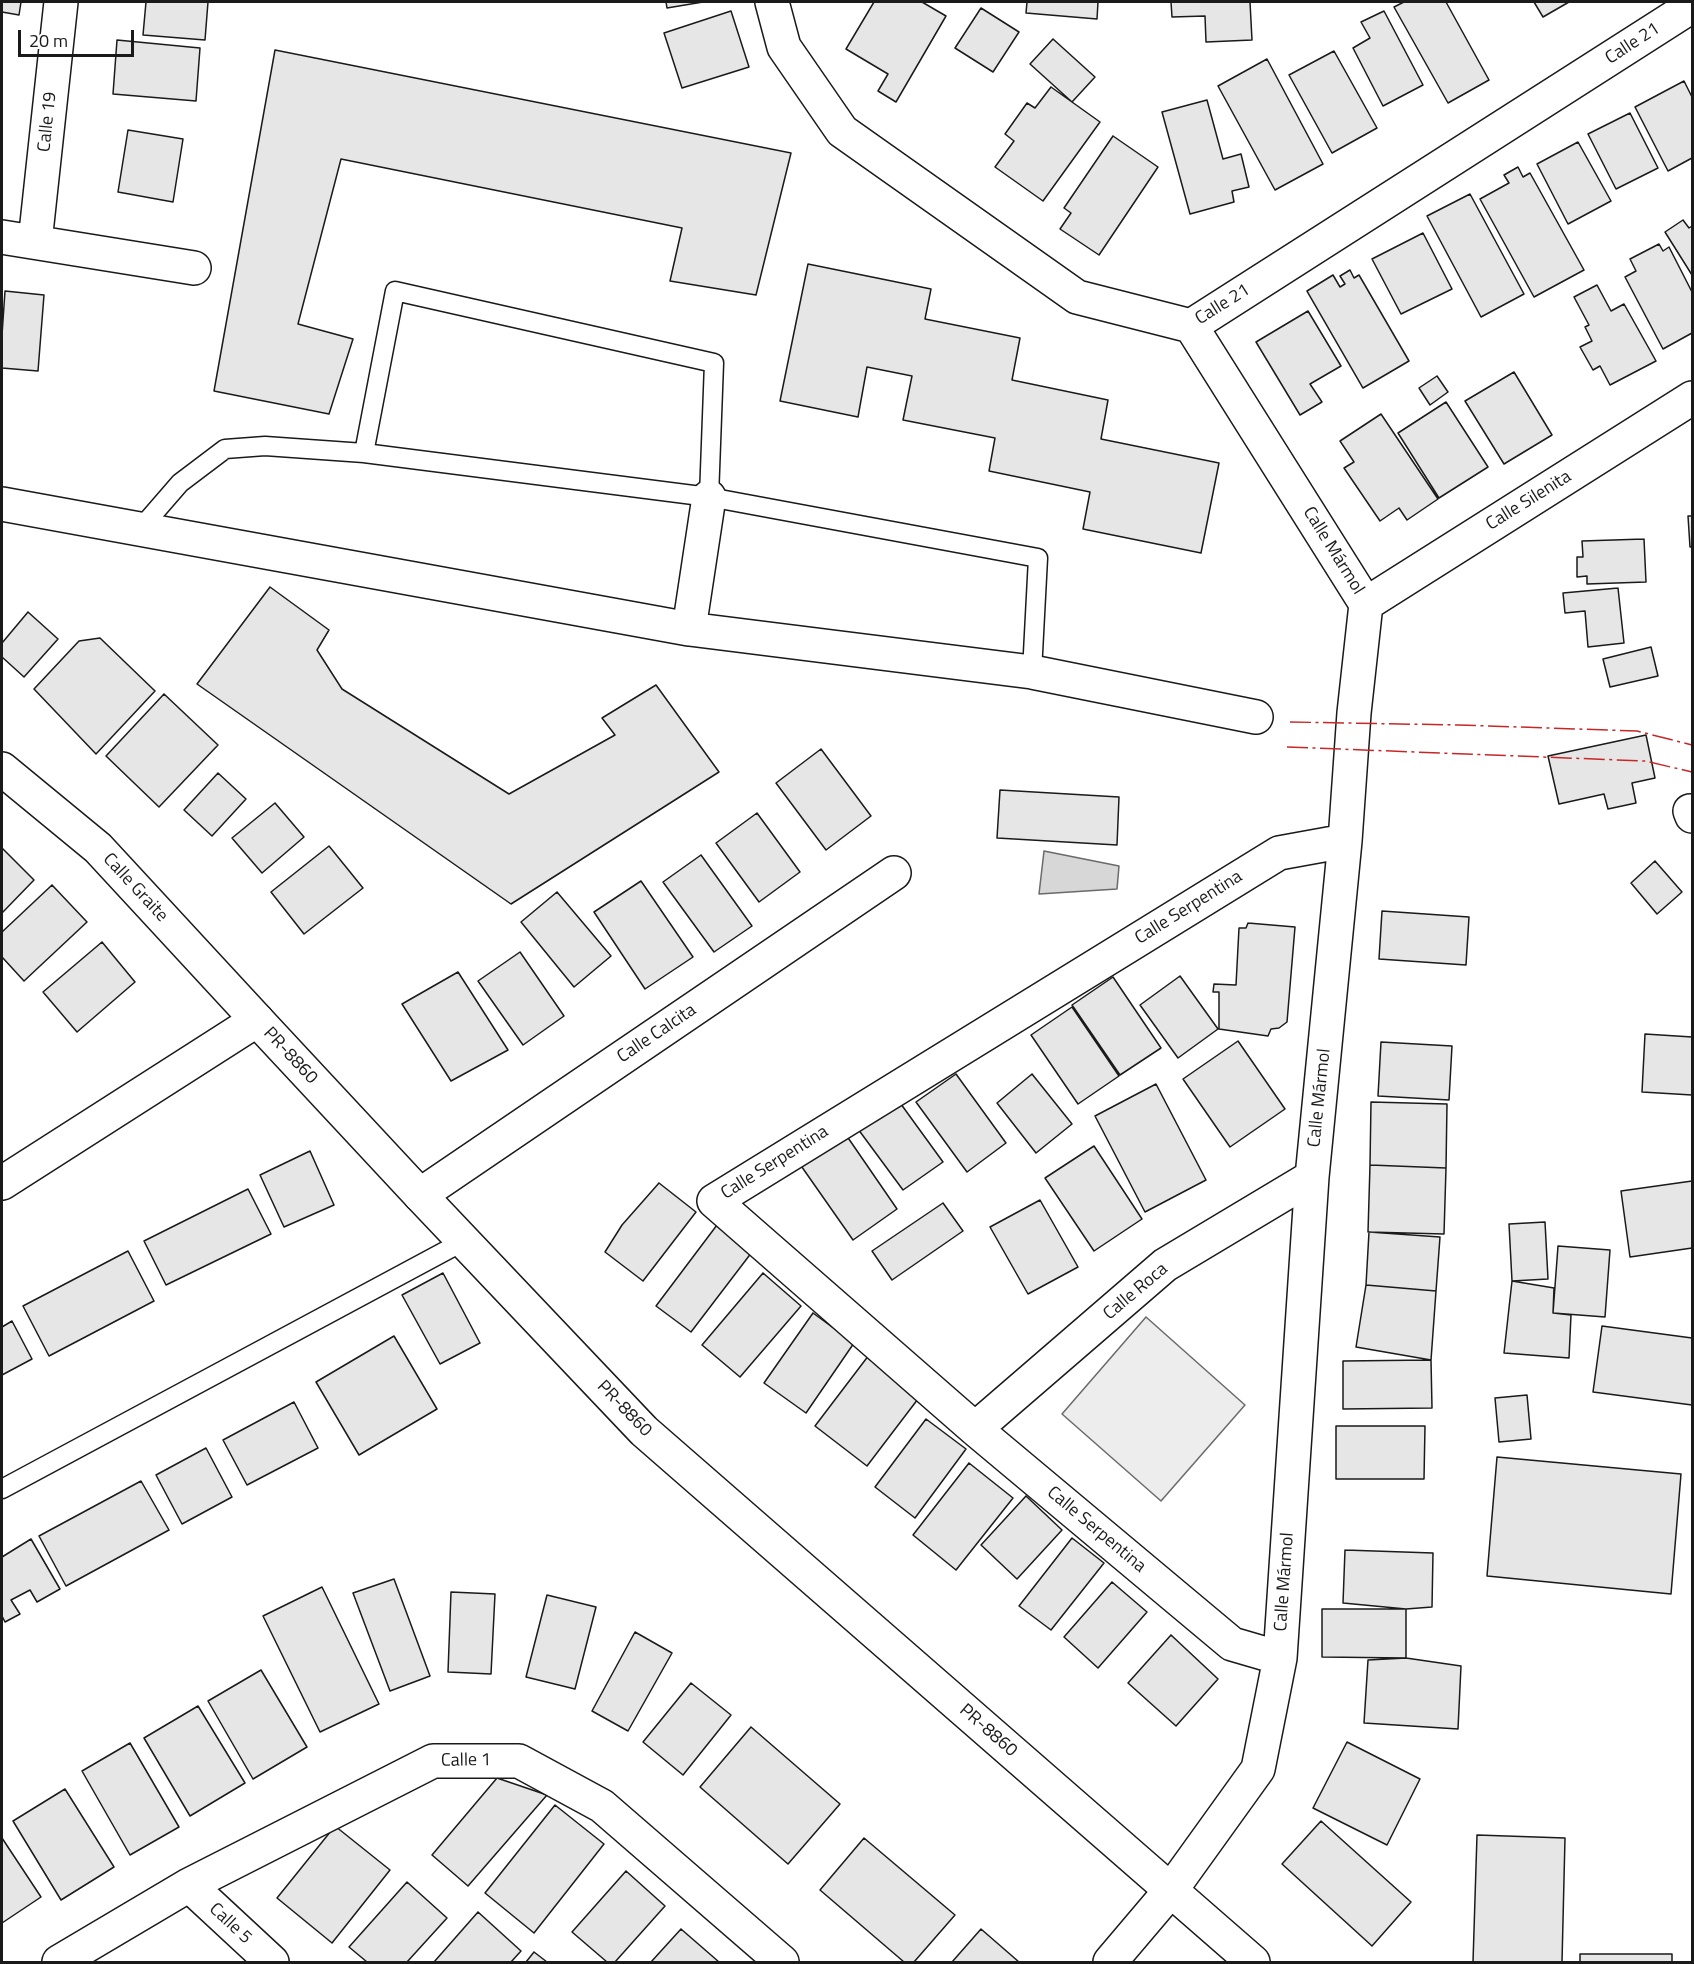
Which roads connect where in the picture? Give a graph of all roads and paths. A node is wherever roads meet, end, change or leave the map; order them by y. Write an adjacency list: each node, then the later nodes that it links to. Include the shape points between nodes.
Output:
1 (61, 2): 5 (street, Calle 19)
2 (772, 2): 7 (street, Calle 21, via 784,47 842,131 1077,297)
3 (1692, 6): 7 (street, Calle 21)
4 (2, 237): 5 (street)
5 (35, 242): 6 (street)
6 (194, 268)
7 (1191, 326): 13 (street, Calle Mármol)
8 (1692, 398): 13 (street, Calle Silenita)
9 (364, 453): 10 (lane); 10 (lane, via 395,291 714,363); 12 (lane, via 265,446 225,449 180,483)
10 (709, 497): 14 (street); 15 (lane, via 1038,558)
11 (2, 504): 12 (street)
12 (141, 528): 14 (street)
13 (1366, 604): 18 (street, Calle Mármol)
14 (689, 629): 15 (street)
15 (1032, 672): 16 (street)
16 (1256, 717)
17 (2, 769): 20 (street, Calle Graite, via 98,848)
18 (1345, 841): 21 (street, Calle Mármol); 25 (street, Calle Serpentina, via 1279,853 714,1200)
19 (894, 873): 23 (street, Calle Calcita)
20 (257, 1020): 22 (street, PR-8860 / PR-8860); 23 (street, PR-8860 / PR-8860)
21 (1312, 1177): 25 (street, Calle Roca, via 1165,1266); 27 (street, Calle Mármol)
22 (2, 1184)
23 (420, 1196): 24 (street, PR-8860 / PR-8860)
24 (464, 1241): 26 (lane); 29 (street, PR-8860 / PR-8860, via 644,1431)
25 (975, 1429): 27 (street, Calle Serpentina, via 1232,1644)
26 (2, 1489)
27 (1280, 1658): 29 (street, Calle Mármol, via 1258,1769)
28 (189, 1885): 30 (street, Calle 1); 31 (street, Calle 5); 32 (street, Calle 1, via 433,1761 519,1761 602,1806)
29 (1171, 1890): 33 (street, Calle Mármol); 34 (street, PR-8860 / PR-8860)
30 (59, 1962)
31 (272, 1962)
32 (782, 1962)
33 (1110, 1962)
34 (1253, 1962)

